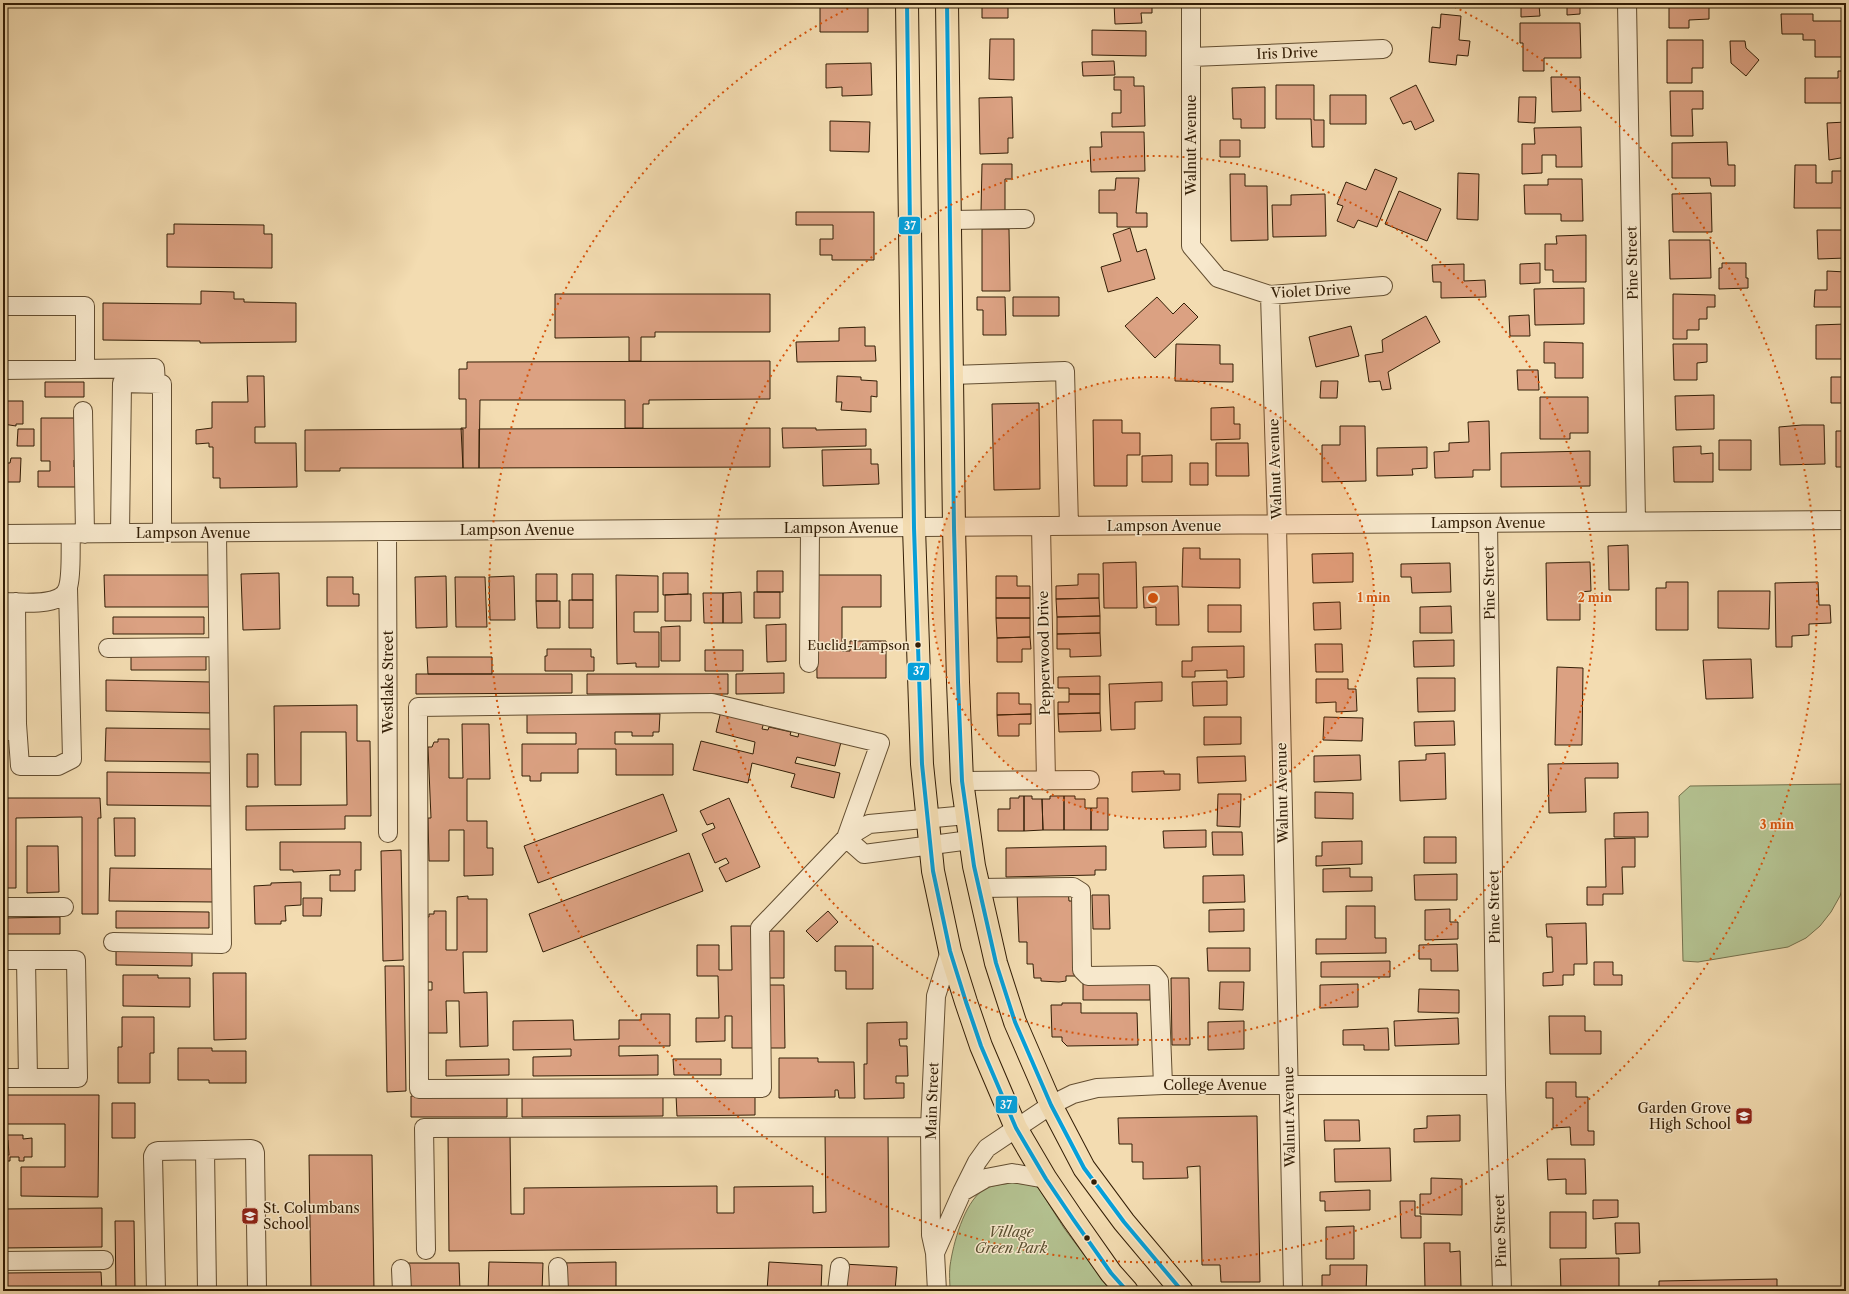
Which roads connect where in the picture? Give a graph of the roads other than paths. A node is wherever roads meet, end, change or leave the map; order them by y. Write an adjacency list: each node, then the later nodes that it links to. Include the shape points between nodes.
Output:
1 (907, 3): 25 (main road)
2 (947, 3): 8 (main road)
3 (1191, 3): 6 (street, Walnut Avenue)
4 (1627, 3): 19 (street, Pine Street)
5 (1382, 49): 6 (street, Iris Drive)
6 (1192, 57): 9 (street, Walnut Avenue, via 1191,246)
7 (1025, 219): 8 (street)
8 (950, 220): 15 (main road)
9 (1218, 278): 11 (street, Violet Drive)
10 (1383, 286): 11 (street, Violet Drive)
11 (1270, 295): 21 (street, Walnut Avenue)
12 (3, 306): 13 (street, via 85,306)
13 (85, 369): 14 (street); 16 (street, via 155,368)
14 (3, 370)
15 (952, 375): 23 (street, via 1065,371); 26 (main road)
16 (156, 384): 28 (street, via 122,383); 29 (street, via 162,384)
17 (83, 411): 32 (street)
18 (1846, 520): 19 (street, Lampson Avenue)
19 (1636, 522): 20 (street, Lampson Avenue)
20 (1488, 523): 21 (street, Lampson Avenue); 58 (street, Pine Street)
21 (1277, 525): 23 (street, Lampson Avenue); 57 (street, Walnut Avenue)
22 (1041, 526): 23 (street, Lampson Avenue); 26 (street, Lampson Avenue); 41 (street, Pepperwood Drive)
23 (1069, 526)
24 (810, 528): 25 (street, Lampson Avenue); 27 (street, Lampson Avenue); 37 (street)
25 (914, 528): 26 (street, Lampson Avenue); 43 (main road, via 922,764)
26 (954, 528): 40 (main road)
27 (387, 532): 30 (street, Lampson Avenue); 44 (street, Westlake Street)
28 (120, 533): 29 (street, Lampson Avenue); 32 (street, Lampson Avenue)
29 (162, 533): 30 (street, Lampson Avenue)
30 (217, 533): 35 (street)
31 (3, 534): 32 (street, Lampson Avenue)
32 (78, 534): 33 (street)
33 (68, 588): 34 (street, via 60,598 47,602); 38 (street, via 72,759 58,766 20,766)
34 (10, 602): 38 (street)
35 (218, 647): 36 (street); 51 (street, via 222,944)
36 (108, 648)
37 (809, 663)
38 (10, 728)
39 (1090, 780): 41 (street)
40 (962, 781): 41 (street); 42 (main road)
41 (1046, 781)
42 (967, 815): 43 (street); 46 (main road)
43 (927, 820): 45 (street, via 869,824); 47 (main road)
44 (388, 833)
45 (846, 838): 45 (street, via 880,743 712,703 418,707 419,1089 762,1088 760,928); 47 (street, via 864,854)
46 (970, 840): 47 (street); 48 (main road)
47 (930, 846): 52 (main road, via 940,912)
48 (979, 888): 56 (street, via 1073,887 1080,892 1082,970 1088,976 1154,975 1159,981); 59 (main road, via 996,962 1010,1007)
49 (3, 907): 50 (street)
50 (64, 907)
51 (113, 942)
52 (950, 951): 60 (street, Main Street, via 936,996); 61 (main road, via 981,1046)
53 (14, 960): 55 (street); 55 (street, via 76,960 78,1078)
54 (3, 1078): 55 (street)
55 (28, 1078)
56 (1163, 1085): 57 (street, College Avenue); 59 (street, College Avenue, via 1097,1088 1073,1094)
57 (1288, 1085): 58 (street, College Avenue); 81 (street, Walnut Avenue)
58 (1496, 1085): 82 (street, Pine Street)
59 (1051, 1105): 61 (street, College Avenue); 80 (main road, via 1084,1168 1124,1222)
60 (930, 1127): 65 (street, via 424,1128); 66 (street, Main Street, via 931,1235)
61 (1016, 1128): 63 (main road); 64 (street, Main Street, via 987,1148)
62 (205, 1150): 72 (street, via 154,1152); 73 (street); 74 (street, via 254,1150)
63 (1046, 1178): 64 (street, via 1012,1173 986,1178); 79 (main road, via 1111,1273)
64 (962, 1192): 66 (street, Main Street)
65 (426, 1250)
66 (935, 1253): 78 (street, Main Street)
67 (104, 1260): 68 (street)
68 (3, 1261)
69 (840, 1266): 77 (street)
70 (558, 1267): 76 (street)
71 (401, 1269): 75 (street)
72 (156, 1291)
73 (207, 1291)
74 (257, 1291)
75 (402, 1291)
76 (559, 1291)
77 (837, 1291)
78 (937, 1291)
79 (1127, 1291)
80 (1182, 1291)
81 (1293, 1291)
82 (1502, 1291)

